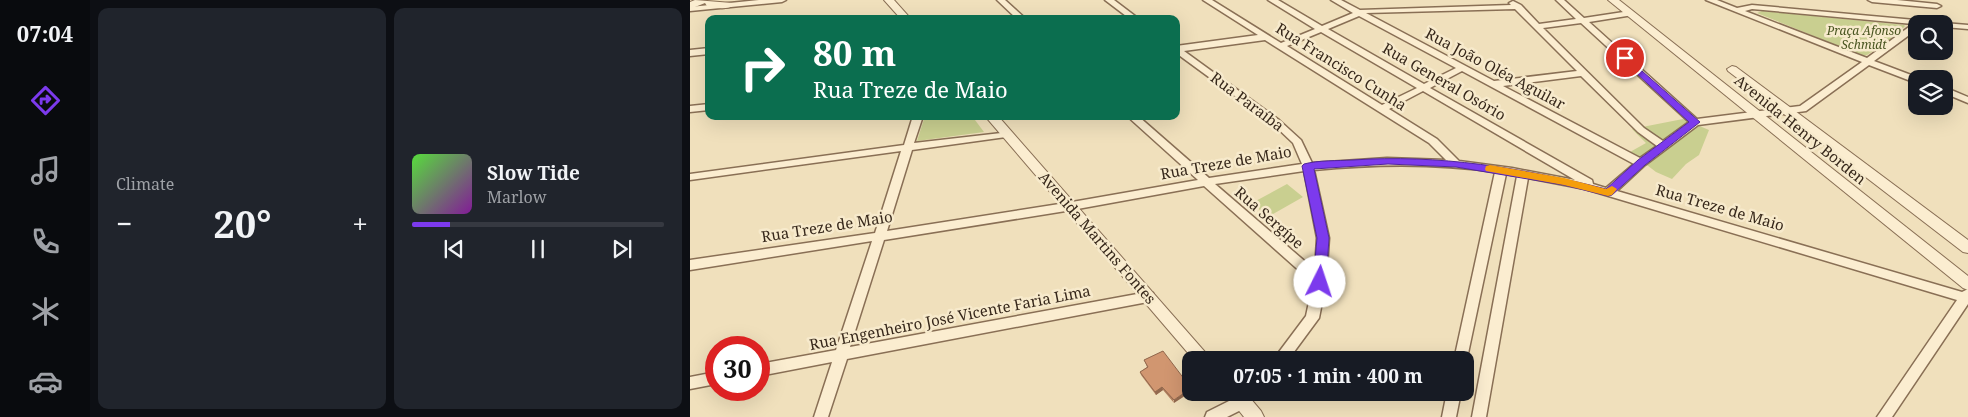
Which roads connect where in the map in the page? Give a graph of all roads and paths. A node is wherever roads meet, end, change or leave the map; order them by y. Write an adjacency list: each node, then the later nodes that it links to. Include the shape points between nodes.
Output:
1 (703, 0): 17 (street)
2 (709, 0): 16 (street, via 710,4)
3 (782, 0): 16 (street)
4 (889, 0): 22 (street)
5 (1001, 0): 23 (street)
6 (1109, 0): 24 (street)
7 (1206, 0): 33 (street, Rua Francisco Cunha)
8 (1272, 0): 31 (street, Rua General Osório)
9 (1335, 0): 20 (street, Rua João Oléa Aguilar)
10 (1510, 0): 18 (street)
11 (1560, 0): 26 (street)
12 (1613, 0): 21 (street, Avenida Henry Borden)
13 (1710, 0): 19 (street)
14 (1872, 0): 15 (street)
15 (1940, 3): 25 (street)
16 (729, 5): 17 (street)
17 (690, 7)
18 (1518, 7): 20 (street); 29 (street)
19 (1736, 10): 27 (street, via 1752,7); 39 (street)
20 (1359, 13): 31 (street); 40 (street, Rua João Oléa Aguilar)
21 (1630, 14): 26 (street); 52 (street, Avenida Henry Borden)
22 (902, 15)
23 (1018, 15)
24 (1130, 15)
25 (1927, 15)
26 (1583, 20): 29 (street); 56 (street)
27 (1908, 23)
28 (1953, 26): 30 (street)
29 (1537, 27): 42 (street)
30 (1968, 27)
31 (1322, 29): 34 (street); 45 (street, Rua General Osório)
32 (1908, 32): 39 (street)
33 (1265, 37): 34 (street, Rua Francisco Cunha); 35 (street)
34 (1281, 46): 50 (street, Rua Francisco Cunha)
35 (1180, 48)
36 (705, 51): 38 (street)
37 (1180, 52): 62 (street, Rua Paraíba, via 1276,122 1297,142)
38 (690, 53)
39 (1869, 61): 43 (street); 51 (street, via 1803,109)
40 (1462, 68): 44 (street, Rua João Oléa Aguilar); 45 (street)
41 (1732, 69): 51 (street, Avenida Henry Borden)
42 (1583, 73): 44 (street); 58 (street, via 1640,130)
43 (1908, 77)
44 (1493, 84): 60 (street, Rua João Oléa Aguilar)
45 (1424, 88): 50 (street); 67 (street, Rua General Osório)
46 (1953, 94): 47 (street)
47 (1968, 100)
48 (705, 107): 49 (street)
49 (690, 109)
50 (1382, 109): 61 (street, Rua Francisco Cunha, via 1433,141)
51 (1790, 112): 52 (street); 70 (street, Avenida Henry Borden)
52 (1753, 114): 56 (street); 73 (street, Avenida Henry Borden)
53 (917, 120): 59 (street)
54 (994, 120): 57 (street, Avenida Martins Fontes)
55 (1136, 120): 66 (street, Rua Sergípe)
56 (1695, 122): 58 (street)
57 (1006, 134): 59 (street); 68 (street, Avenida Martins Fontes)
58 (1663, 146): 60 (street)
59 (908, 148): 65 (street); 69 (street)
60 (1641, 163): 67 (street)
61 (1456, 164): 62 (street, Rua Treze de Maio, via 1388,161); 63 (street, Rua Treze de Maio)
62 (1308, 166): 66 (street, Rua Treze de Maio); 72 (street, Rua Paraíba, via 1323,238)
63 (1501, 170): 64 (street, Rua Treze de Maio); 77 (street)
64 (1523, 174): 67 (street, Rua Treze de Maio); 89 (street)
65 (690, 177)
66 (1206, 183): 68 (street, Rua Treze de Maio); 72 (street, Rua Sergípe)
67 (1604, 192): 73 (street, Rua Treze de Maio)
68 (1070, 206): 69 (street, Rua Treze de Maio); 74 (street, Avenida Martins Fontes)
69 (878, 236): 71 (street, Rua Treze de Maio); 78 (street)
70 (1968, 248)
71 (690, 265)
72 (1320, 282): 76 (street, Rua Paraíba, via 1312,318)
73 (1967, 292): 90 (street)
74 (1148, 297): 75 (street, Avenida Martins Fontes); 78 (street, Rua Engenheiro José Vicente Faria Lima)
75 (1196, 351)
76 (1287, 351)
77 (1463, 351)
78 (842, 355): 79 (street, Rua Engenheiro José Vicente Faria Lima); 85 (street)
79 (770, 368)
80 (705, 380): 81 (street)
81 (690, 383)
82 (1235, 401): 86 (street)
83 (1245, 401): 87 (street)
84 (1452, 401): 88 (street)
85 (821, 417)
86 (1212, 417)
87 (1255, 417)
88 (1449, 417)
89 (1479, 417)
90 (1884, 417)

